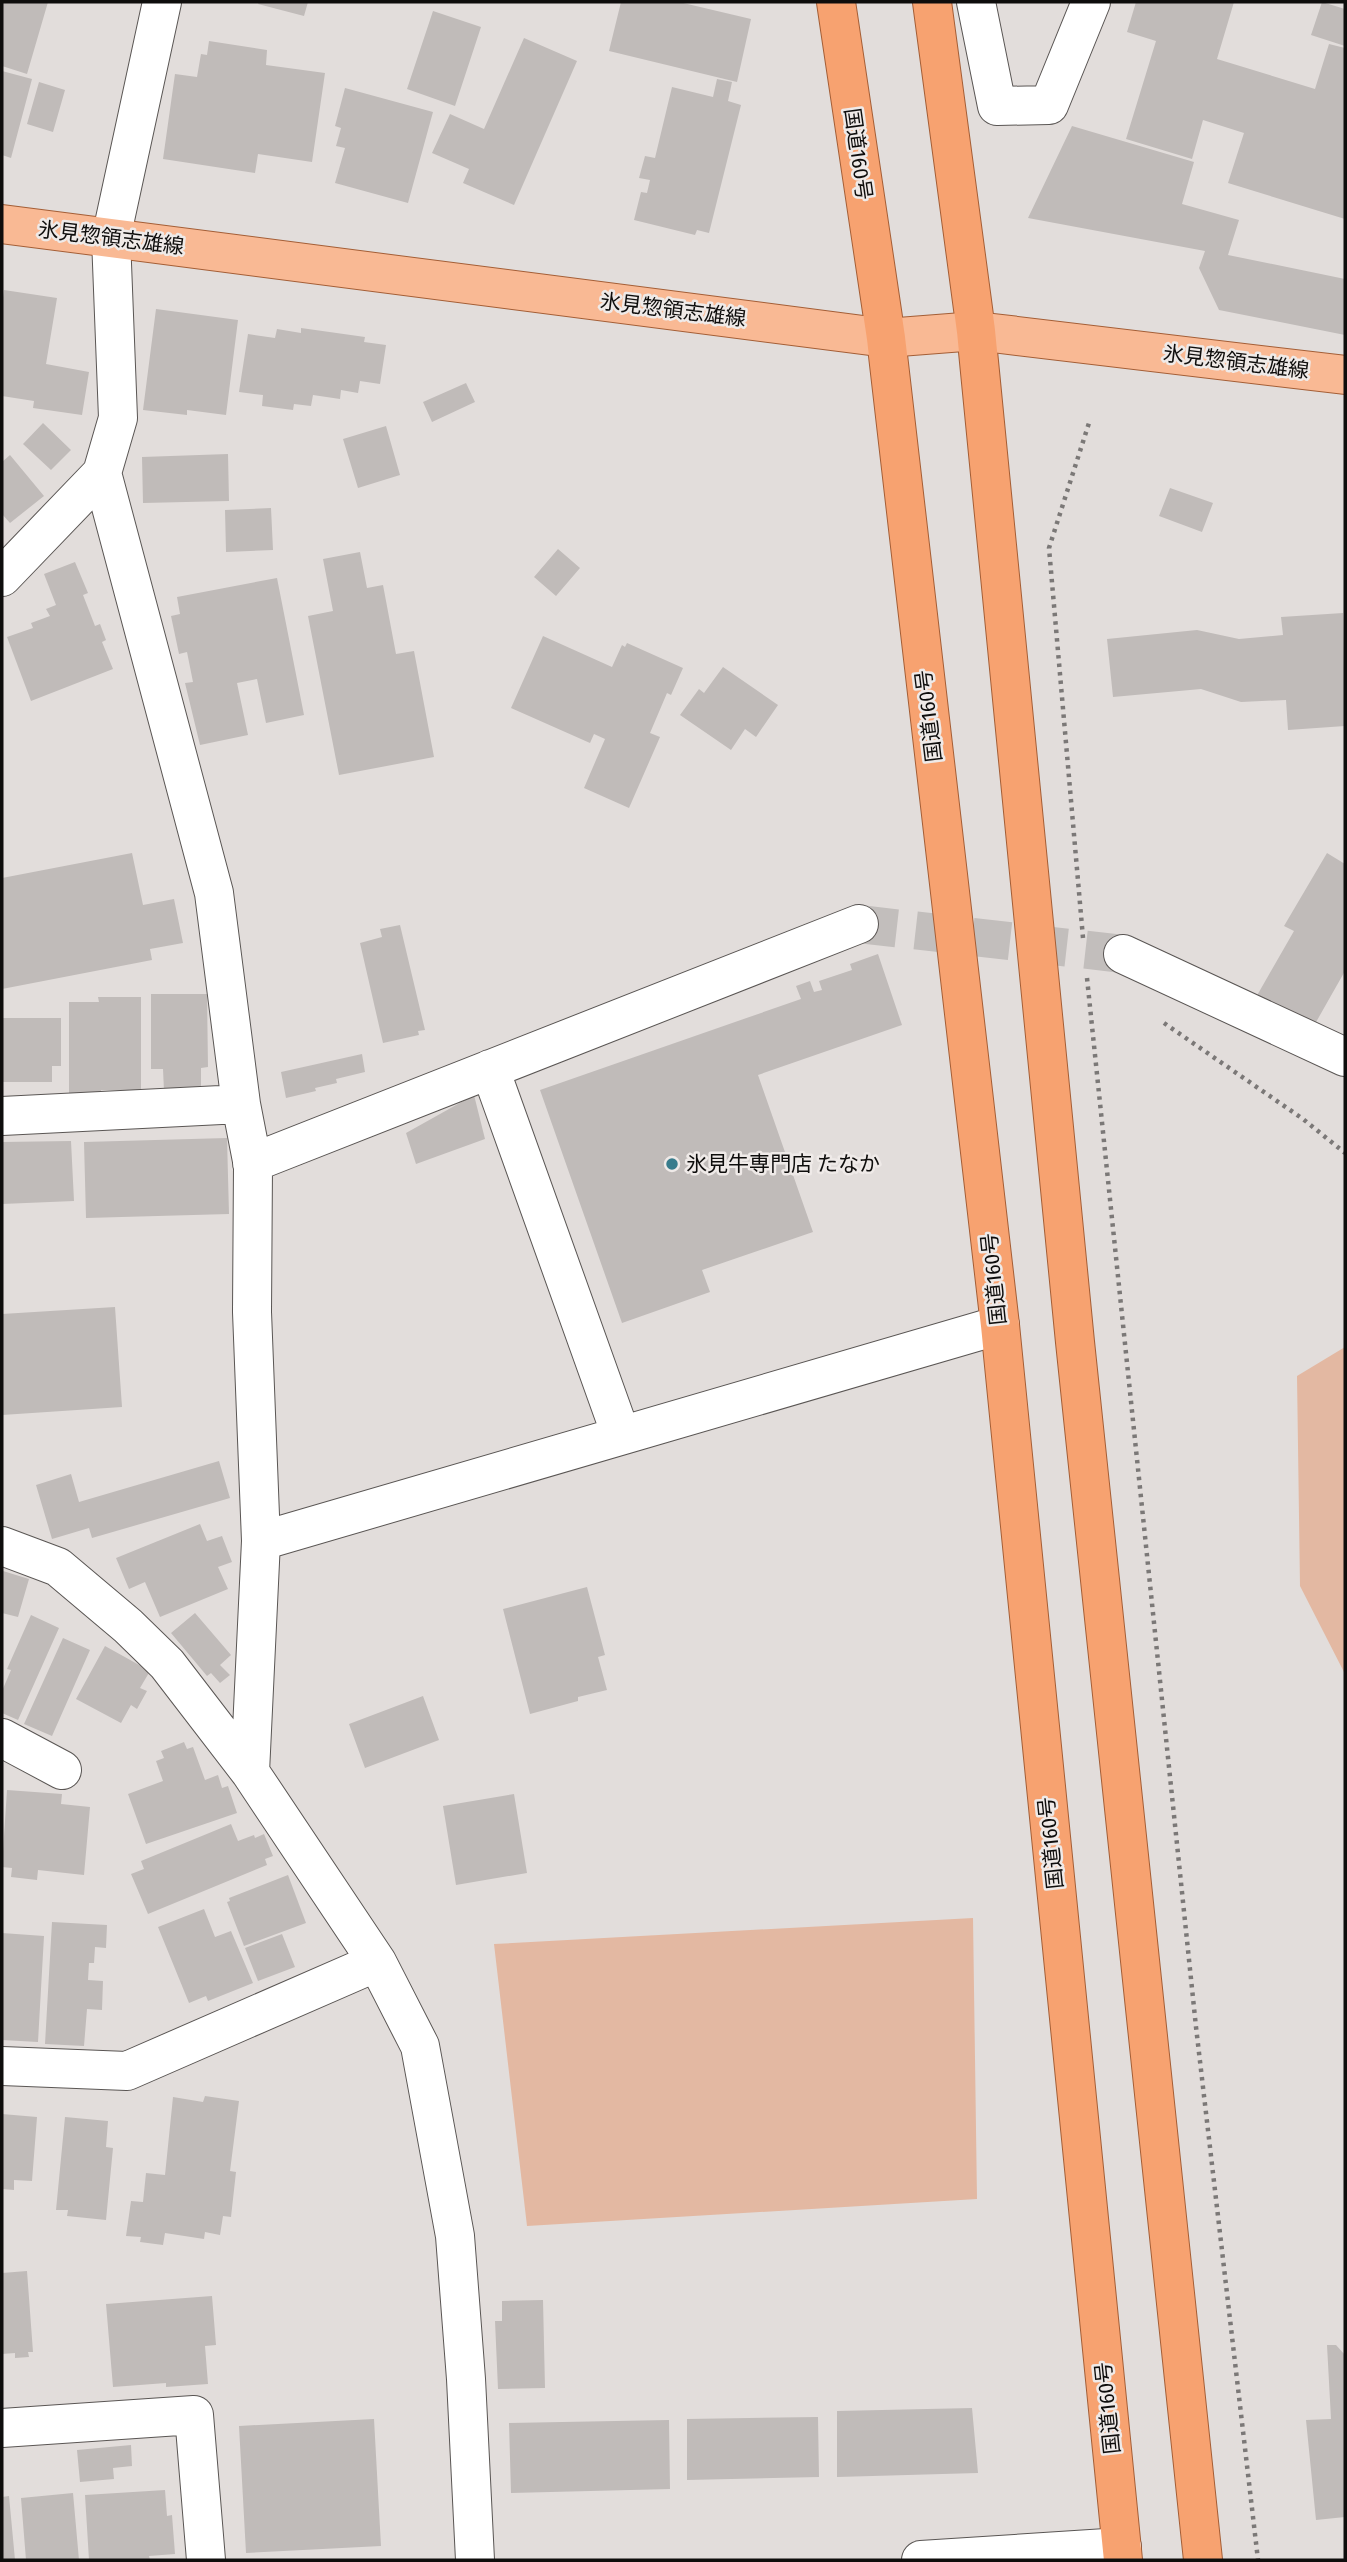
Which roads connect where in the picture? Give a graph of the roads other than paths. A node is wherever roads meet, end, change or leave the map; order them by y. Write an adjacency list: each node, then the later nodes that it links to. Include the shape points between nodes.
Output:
1 (162, 2): 7 (street)
2 (836, 2): 9 (highway, 国道160号)
3 (932, 2): 8 (highway)
4 (976, 2): 5 (street, via 997,106 1049,105)
5 (1091, 2)
6 (2, 225): 7 (main road, 氷見惣領志雄線)
7 (111, 238): 9 (main road, 氷見惣領志雄線); 11 (street, via 118,418)
8 (976, 331): 9 (main road, 氷見惣領志雄線); 10 (main road, 氷見惣領志雄線); 34 (highway, via 1076,1356)
9 (886, 338): 20 (highway, 国道160号)
10 (1345, 375)
11 (102, 474): 12 (street); 17 (street, via 214,893)
12 (2, 578)
13 (859, 924): 16 (street)
14 (1123, 954): 15 (street)
15 (1345, 1056)
16 (490, 1069): 19 (street); 21 (street)
17 (241, 1104): 18 (street); 19 (street)
18 (2, 1116)
19 (252, 1163): 22 (street)
20 (1000, 1325): 21 (street); 30 (highway, 国道160号)
21 (621, 1435): 22 (street)
22 (261, 1541): 26 (street)
23 (2, 1546): 26 (street, via 58,1567 128,1626 167,1664)
24 (2, 1738): 25 (street)
25 (62, 1770)
26 (250, 1772): 27 (street)
27 (377, 1962): 28 (street, via 127,2071); 32 (street, via 420,2046 455,2236)
28 (2, 2066)
29 (2, 2428): 31 (street, via 194,2415)
30 (1122, 2554): 33 (street)
31 (206, 2560)
32 (475, 2560)
33 (921, 2560)
34 (1203, 2560)

